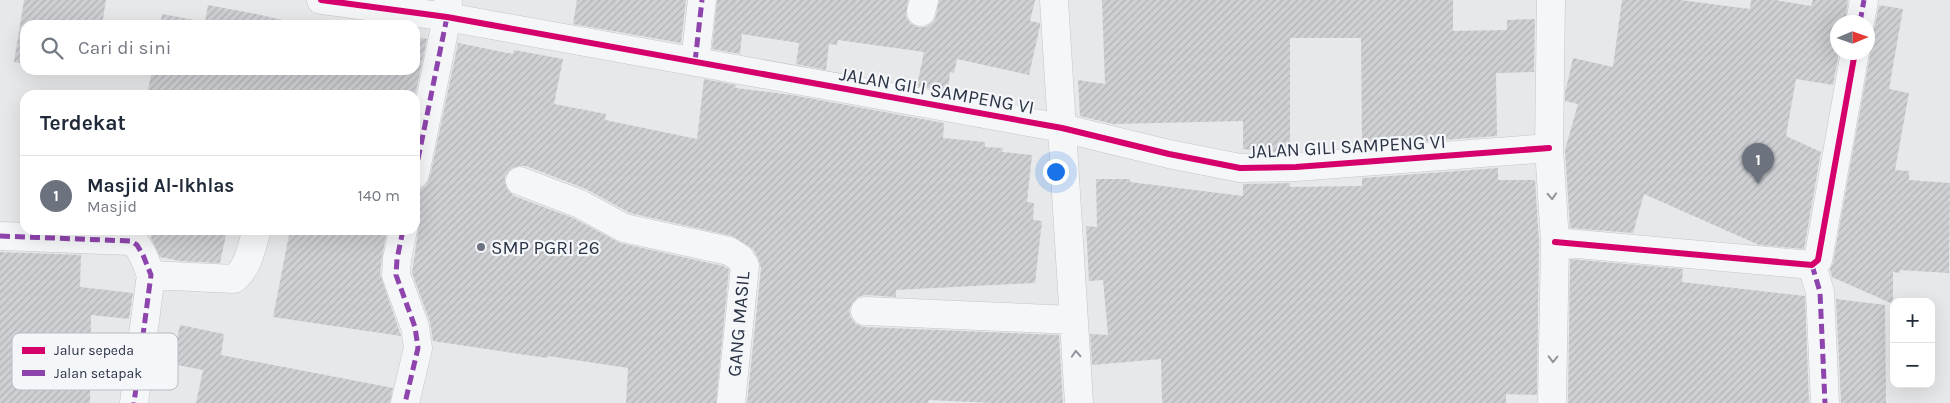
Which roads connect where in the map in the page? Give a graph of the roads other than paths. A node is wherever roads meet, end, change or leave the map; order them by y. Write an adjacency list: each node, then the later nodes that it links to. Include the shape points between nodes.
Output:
1 (321, 0): 6 (street, JALAN GILI SAMPENG VI)
2 (702, 0): 9 (street)
3 (1054, 0): 10 (street, JALAN GILI SAMPENG VI)
4 (1551, 0): 11 (street)
5 (1864, 0): 7 (street)
6 (448, 9): 9 (street, JALAN GILI SAMPENG VI); 12 (street)
7 (1861, 15)
8 (1854, 60): 18 (street, via 1818,260)
9 (695, 62): 10 (street, JALAN GILI SAMPENG VI)
10 (1062, 128): 11 (street, JALAN GILI SAMPENG VI, via 1240,168 1296,167); 21 (street, JALAN GILI SAMPENG VI)
11 (1549, 148): 17 (street, one-way to 17)
12 (420, 149)
13 (520, 181): 26 (street, GANG MASIL, via 580,204 624,228 729,251 740,258 745,266)
14 (256, 235): 19 (street, via 247,264 234,279)
15 (402, 235): 25 (street, via 396,275 416,327 418,348)
16 (0, 236): 19 (street, via 131,241 143,255)
17 (1555, 242): 18 (street); 28 (street, one-way to 28)
18 (1812, 265): 29 (street, via 1820,292)
19 (151, 275): 22 (street)
20 (865, 311): 21 (street)
21 (1074, 320): 27 (street, JALAN GILI SAMPENG VI, one-way to 21)
22 (143, 333)
23 (136, 390): 24 (street)
24 (134, 403)
25 (405, 403)
26 (731, 403)
27 (1078, 403)
28 (1552, 403)
29 (1825, 403)

